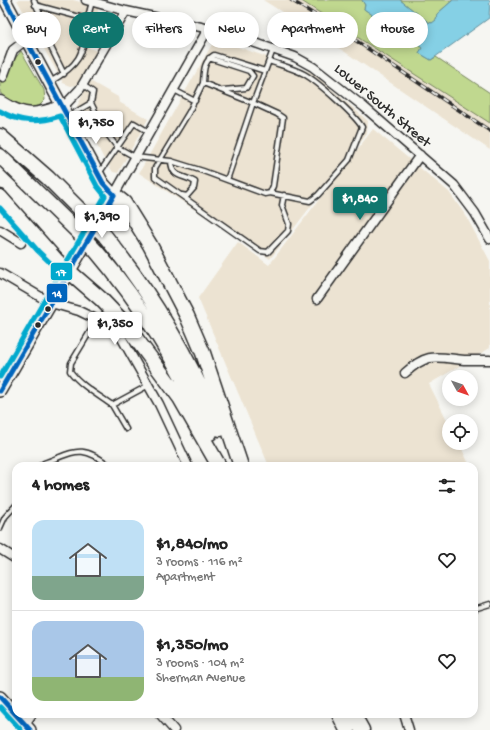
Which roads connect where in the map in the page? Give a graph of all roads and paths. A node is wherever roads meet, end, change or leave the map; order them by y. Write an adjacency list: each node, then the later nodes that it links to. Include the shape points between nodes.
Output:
1 (5, 0): 8 (street)
2 (34, 0): 4 (lane)
3 (89, 1): 5 (street, Lower South Street); 7 (lane)
4 (35, 5): 6 (lane); 9 (lane)
5 (126, 11): 10 (street, Lower South Street); 25 (street)
6 (40, 12)
7 (88, 12)
8 (12, 13)
9 (69, 14)
10 (204, 28)
11 (204, 36): 26 (street)
12 (259, 45): 17 (street, Lower South Street)
13 (16, 48): 22 (street)
14 (31, 48): 23 (street)
15 (51, 48): 21 (lane)
16 (84, 48): 21 (lane, via 73,66)
17 (273, 49): 19 (lane); 38 (street, Lower South Street, via 313,66)
18 (209, 58): 20 (lane, via 214,55 220,56); 24 (lane, via 204,67); 27 (lane, via 249,71 253,76 246,88)
19 (269, 61): 20 (lane); 48 (lane, via 303,74 355,117 362,127 349,160 318,195 310,201)
20 (265, 71): 31 (lane)
21 (64, 74): 23 (lane)
22 (3, 77)
23 (50, 82): 32 (street)
24 (203, 83): 27 (lane); 28 (lane)
25 (82, 85): 30 (lane, via 93,92); 32 (street)
26 (174, 90): 28 (lane); 35 (street)
27 (221, 90): 31 (lane)
28 (195, 101): 41 (lane)
29 (0, 103): 32 (highway, via 13,111 28,115)
30 (91, 103): 32 (lane); 33 (lane)
31 (253, 103): 44 (lane); 45 (lane, via 283,118)
32 (65, 112): 43 (street)
33 (100, 121)
34 (105, 131): 37 (lane)
35 (149, 132): 37 (lane, via 134,123); 40 (street)
36 (0, 136): 69 (highway, bridge, via 88,218 146,292 179,344)
37 (117, 147): 40 (lane); 43 (lane)
38 (420, 155): 51 (street, Lower South Street, via 454,185); 55 (street)
39 (0, 156): 68 (highway, bridge, via 80,233 136,302 171,356 196,402)
40 (135, 157): 41 (lane); 47 (street)
41 (160, 160): 42 (lane); 46 (lane, via 155,168 155,176)
42 (170, 161): 44 (lane); 46 (lane, via 171,169 176,174 195,182 194,188 187,196)
43 (98, 174): 47 (street)
44 (228, 180): 45 (lane, via 265,194)
45 (270, 193): 48 (lane)
46 (178, 194): 48 (lane, via 260,251 268,252 288,231 289,224 282,205)
47 (114, 195): 53 (street); 70 (highway, via 124,204 139,226 181,304 203,353)
48 (284, 195)
49 (0, 197): 53 (highway)
50 (0, 230): 52 (street)
51 (490, 239)
52 (21, 243)
53 (70, 272): 56 (street); 67 (highway, via 114,312 138,339 184,405)
54 (0, 273): 56 (street)
55 (317, 299)
56 (51, 303): 57 (street, via 79,311); 61 (street)
57 (97, 320): 60 (street, via 120,335); 62 (lane, via 79,347 70,371)
58 (490, 360): 59 (street, via 464,360 442,356 417,362)
59 (405, 373)
60 (149, 385): 62 (lane); 66 (street)
61 (0, 391)
62 (112, 405): 63 (lane)
63 (126, 429)
64 (47, 462): 65 (lane, via 78,451 88,451)
65 (104, 462)
66 (186, 462)
67 (217, 462)
68 (223, 462)
69 (234, 462)
70 (240, 462)
71 (12, 509): 72 (lane)
72 (0, 528)
73 (0, 549): 74 (street)
74 (12, 556)
75 (490, 604): 76 (lane)
76 (478, 608)
77 (0, 697): 78 (street)
78 (12, 710)
79 (20, 718): 85 (street)
80 (164, 718): 86 (street)
81 (340, 718): 87 (highway)
82 (351, 718): 88 (highway)
83 (355, 718): 89 (highway)
84 (405, 718): 90 (street)
85 (28, 727)
86 (174, 730)
87 (346, 730)
88 (357, 730)
89 (362, 730)
90 (409, 730)

